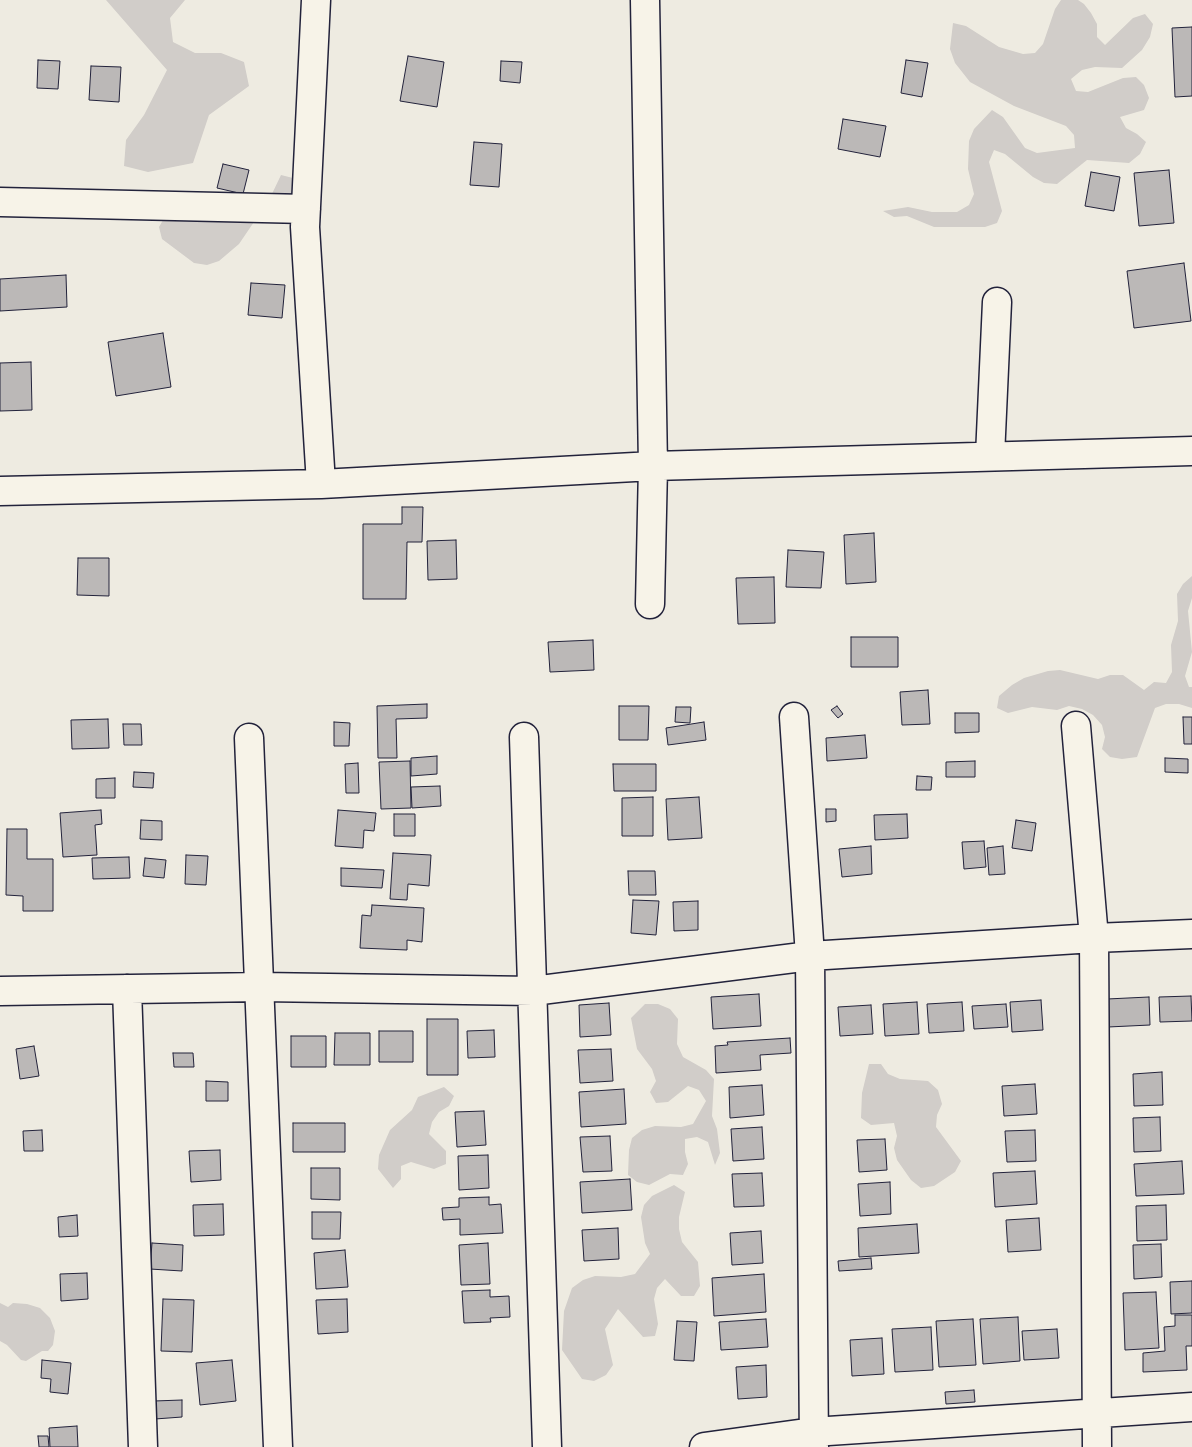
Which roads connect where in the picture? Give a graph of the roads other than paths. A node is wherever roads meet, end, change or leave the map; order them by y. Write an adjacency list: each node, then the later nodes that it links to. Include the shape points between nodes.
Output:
1 (316, 0): 4 (street)
2 (645, 0): 8 (street)
3 (0, 202): 4 (street)
4 (306, 209): 9 (street)
5 (997, 302): 7 (street)
6 (1192, 451): 7 (street)
7 (990, 456): 8 (street)
8 (653, 466): 9 (street); 11 (street)
9 (321, 484): 10 (street)
10 (0, 491)
11 (650, 604)
12 (794, 717): 18 (street)
13 (1076, 726): 17 (street)
14 (524, 737): 22 (street)
15 (249, 738): 19 (street)
16 (1192, 934): 17 (street)
17 (1094, 938): 18 (street); 24 (street)
18 (810, 956): 22 (street); 25 (street)
19 (260, 987): 20 (street); 22 (street); 27 (street)
20 (127, 989): 21 (street); 26 (street)
21 (0, 991)
22 (533, 991): 28 (street)
23 (1192, 1407): 24 (street)
24 (1096, 1413): 25 (street); 30 (street)
25 (813, 1440): 29 (street)
26 (143, 1447)
27 (278, 1447)
28 (548, 1447)
29 (704, 1447)
30 (1097, 1447)

